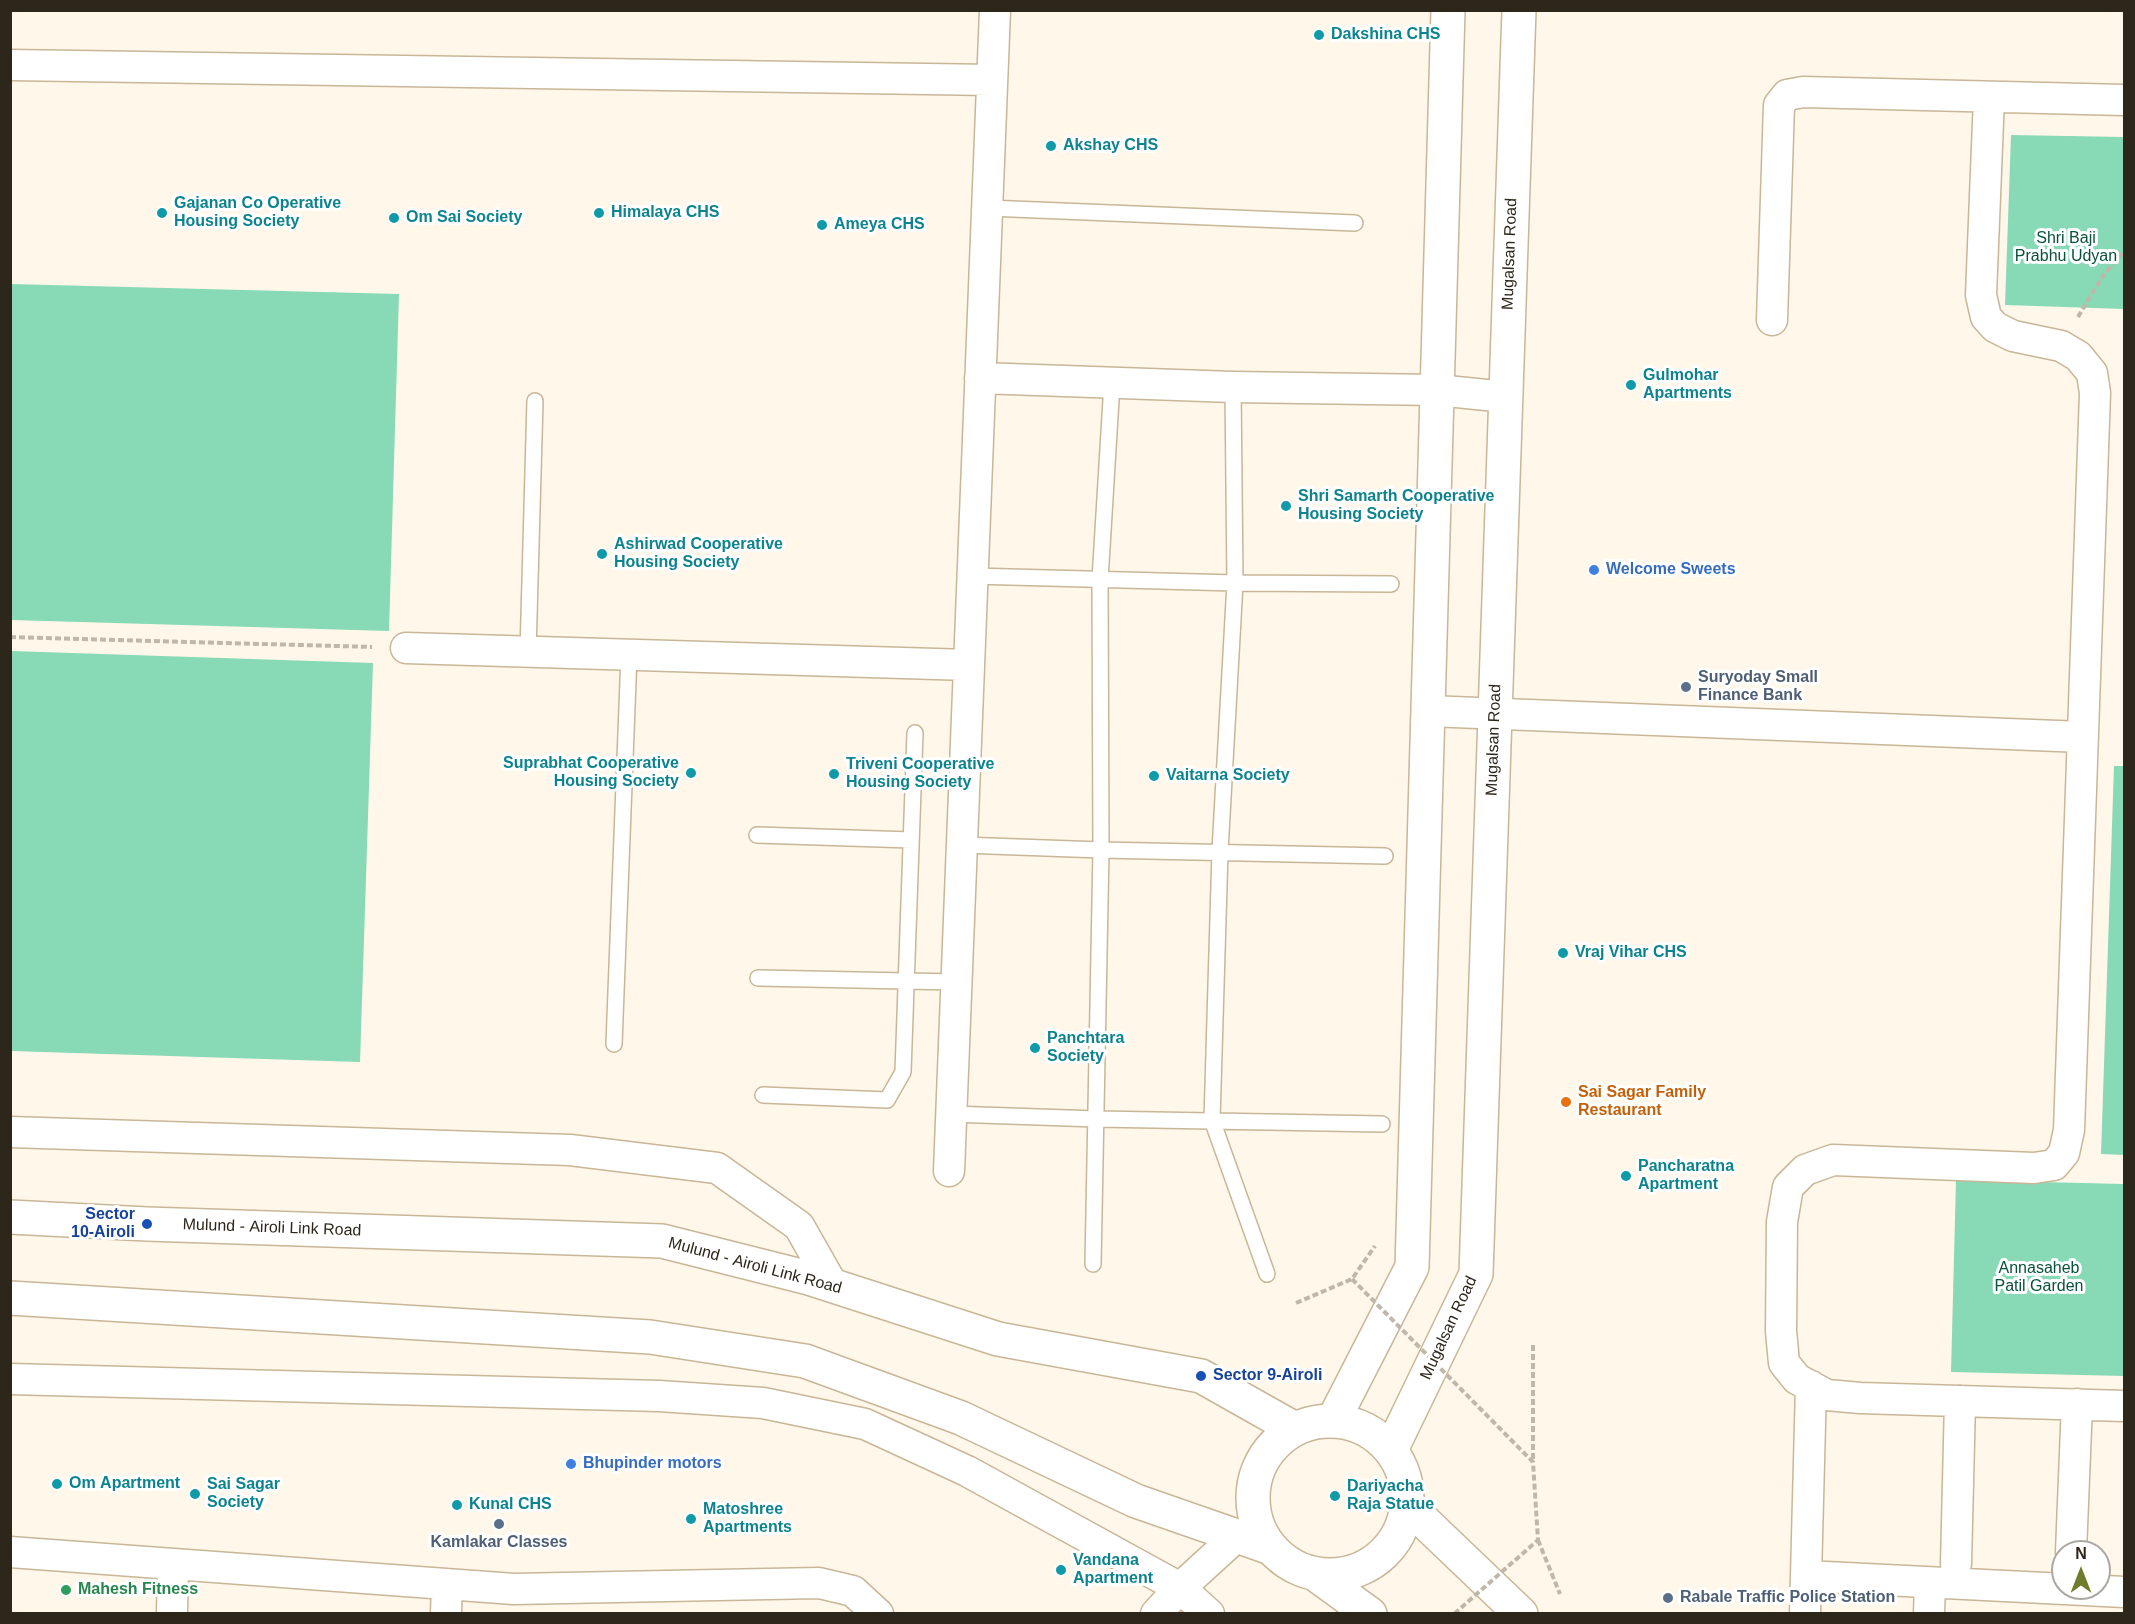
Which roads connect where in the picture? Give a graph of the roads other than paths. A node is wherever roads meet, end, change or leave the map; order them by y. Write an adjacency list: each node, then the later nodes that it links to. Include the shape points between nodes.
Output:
1 (995, 10): 5 (street)
2 (1448, 10): 14 (main road)
3 (1519, 10): 15 (main road, Mugalsan Road)
4 (10, 65): 5 (street)
5 (992, 80): 8 (street)
6 (1989, 97): 7 (street); 10 (street, via 1803,92 1787,95 1779,105); 28 (street, via 1981,295 1986,317 2013,336 2061,346 2078,356 2092,374 2095,393)
7 (2124, 100)
8 (988, 208): 9 (lane); 11 (street)
9 (1355, 224)
10 (1772, 320)
11 (980, 378): 12 (street); 17 (street)
12 (1112, 383): 13 (street); 18 (lane)
13 (1233, 387): 14 (street); 19 (lane)
14 (1437, 390): 15 (street); 25 (main road)
15 (1506, 397): 26 (main road, Mugalsan Road)
16 (535, 400): 22 (lane)
17 (973, 576): 18 (lane); 24 (street)
18 (1100, 580): 19 (lane); 32 (lane)
19 (1235, 583): 20 (lane); 33 (lane)
20 (1391, 584)
21 (406, 648): 22 (street)
22 (528, 652): 23 (street)
23 (629, 655): 24 (street); 38 (lane)
24 (969, 665): 31 (street)
25 (1428, 711): 26 (street); 56 (main road, via 1412,1267)
26 (1495, 714): 28 (street); 58 (main road, Mugalsan Road, via 1476,1274)
27 (915, 733): 30 (lane)
28 (2083, 736): 52 (street, via 2071,1104 2064,1153 2054,1165 2034,1168 1833,1160 1805,1170 1788,1187 1782,1222 1781,1331 1784,1362 1797,1379)
29 (757, 835): 30 (lane)
30 (911, 840): 36 (lane)
31 (962, 845): 32 (lane); 37 (street)
32 (1101, 850): 33 (lane); 41 (lane)
33 (1220, 851): 34 (lane); 42 (lane)
34 (1385, 856)
35 (758, 978): 36 (lane)
36 (906, 981): 37 (lane); 39 (lane, via 903,1072 888,1100)
37 (956, 982): 40 (street)
38 (614, 1044)
39 (763, 1095)
40 (951, 1113): 41 (lane); 45 (street)
41 (1096, 1119): 42 (lane); 47 (lane)
42 (1212, 1120): 43 (lane); 48 (lane)
43 (1382, 1124)
44 (10, 1132): 49 (street, via 570,1150 717,1168 800,1226)
45 (949, 1171)
46 (10, 1217): 49 (main road, Mulund - Airoli Link Road, via 662,1241)
47 (1093, 1264)
48 (1267, 1274)
49 (833, 1286): 57 (main road, Mulund - Airoli Link Road, via 998,1339 1201,1376)
50 (10, 1298): 60 (main road, via 650,1337 805,1361 961,1418 1136,1501)
51 (10, 1379): 70 (street, via 659,1396 763,1403 865,1424 967,1471)
52 (1811, 1386): 53 (street, via 1827,1395); 67 (street)
53 (1960, 1401): 54 (street); 65 (street)
54 (2077, 1404): 55 (street); 61 (street)
55 (2124, 1406)
56 (1334, 1419): 57 (main road); 58 (main road, via 1359,1424 1381,1438)
57 (1295, 1429): 62 (main road, via 1284,1434 1266,1453 1255,1475 1252,1501 1258,1526)
58 (1391, 1450): 59 (main road, via 1403,1468)
59 (1409, 1507): 66 (main road, via 1401,1532 1386,1553 1366,1567 1340,1575); 79 (main road)
60 (1237, 1536): 62 (main road); 70 (street)
61 (2071, 1540)
62 (1271, 1548): 66 (main road, via 1291,1565)
63 (10, 1552): 64 (street)
64 (173, 1564): 69 (street); 73 (street)
65 (1956, 1564)
66 (1315, 1574): 78 (main road)
67 (1806, 1576): 68 (street); 80 (street)
68 (1930, 1582): 72 (street); 81 (street)
69 (447, 1584): 74 (street); 75 (street, via 514,1589 819,1582 853,1591)
70 (1180, 1588): 76 (street); 77 (street)
71 (2114, 1599): 72 (street)
72 (2018, 1600)
73 (172, 1614)
74 (446, 1614)
75 (878, 1614)
76 (1156, 1614)
77 (1209, 1614)
78 (1370, 1614)
79 (1521, 1614)
80 (1805, 1614)
81 (1929, 1614)

